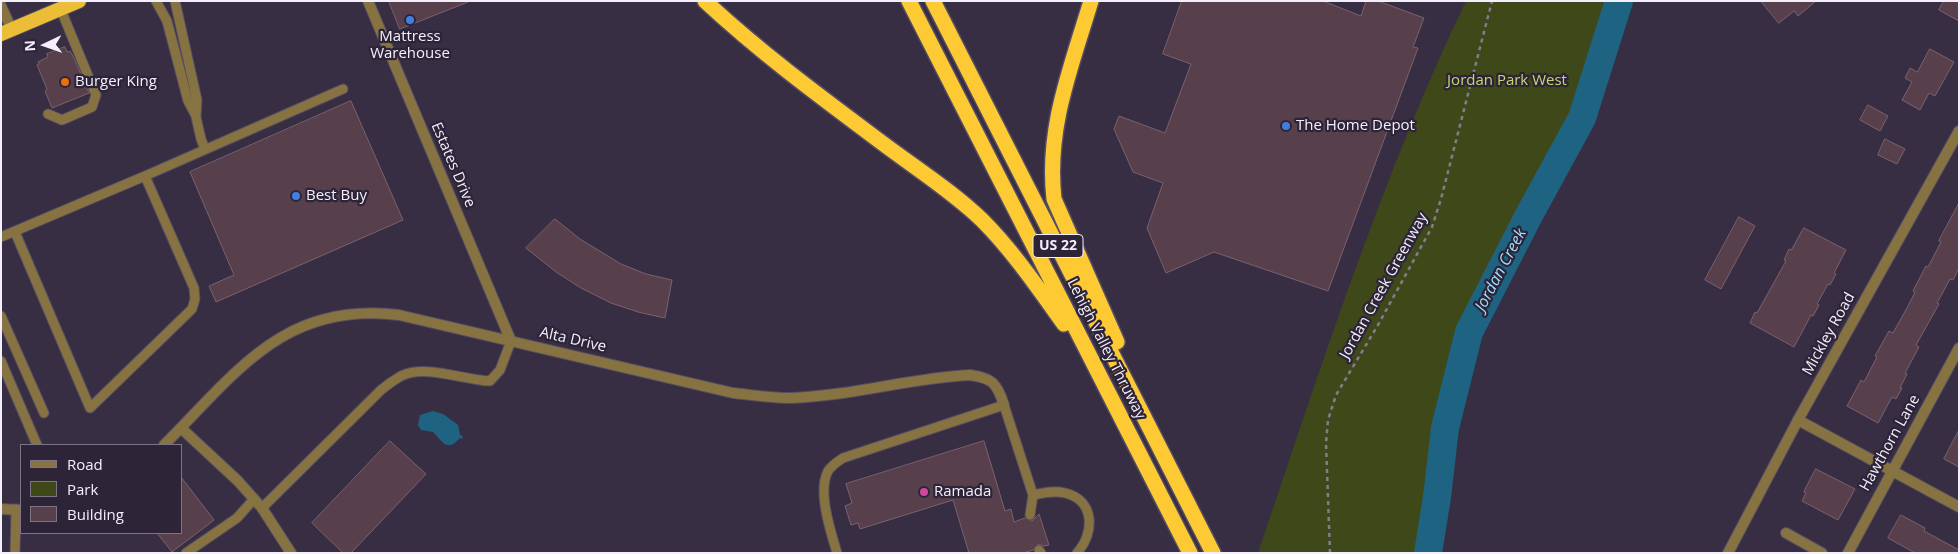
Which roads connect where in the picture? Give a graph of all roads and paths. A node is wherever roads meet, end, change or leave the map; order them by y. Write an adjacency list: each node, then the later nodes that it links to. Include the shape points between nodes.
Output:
1 (79, 1): 11 (highway)
2 (156, 1): 15 (lane, via 167,21 175,59)
3 (175, 1): 15 (lane, via 197,100)
4 (368, 1): 23 (street, Estates Drive)
5 (705, 1): 25 (highway, via 786,72 981,219 1013,253)
6 (909, 1): 25 (highway, Lehigh Valley Thruway / US 22)
7 (934, 1): 34 (highway, Lehigh Valley Thruway / US 22)
8 (1091, 1): 34 (highway, via 1056,119 1052,161 1054,199)
9 (1492, 1): 50 (path, Jordan Creek Greenway, via 1432,228 1336,394 1328,420)
10 (1, 6): 12 (street)
11 (61, 10): 12 (highway); 14 (lane, via 96,95 92,107 62,120)
12 (6, 32)
13 (344, 89): 17 (lane)
14 (48, 114)
15 (196, 117): 17 (lane)
16 (1959, 131): 29 (street, Mickley Road)
17 (205, 149): 18 (lane)
18 (145, 176): 19 (lane); 19 (lane, via 194,288 195,299 192,309 90,408)
19 (15, 232): 20 (lane)
20 (1, 237)
21 (1, 316): 22 (lane)
22 (4, 330): 28 (lane)
23 (511, 341): 27 (street, Alta Drive, via 733,393 763,397 816,396 954,376 983,377 996,385); 30 (street, Alta Drive, via 377,312 328,317 280,337 253,356); 38 (lane, via 500,370 490,381 426,371 402,376 381,390)
24 (1959, 348): 33 (street, Hawthorn Lane)
25 (1091, 360): 48 (highway, Lehigh Valley Thruway / US 22)
26 (1, 361): 31 (lane)
27 (1004, 405): 35 (lane); 46 (lane, via 833,464 827,473 825,505)
28 (44, 413)
29 (1798, 420): 33 (street); 51 (street, Mickley Road)
30 (181, 428): 32 (street, Alta Drive); 36 (street, via 216,458)
31 (36, 444)
32 (165, 444)
33 (1892, 471): 37 (street); 53 (street, Hawthorn Lane)
34 (1182, 490): 49 (highway, Lehigh Valley Thruway / US 22)
35 (1033, 496): 41 (lane); 47 (lane, via 1063,492 1084,504 1090,531)
36 (254, 499): 38 (street); 44 (lane, via 237,518)
37 (1959, 507)
38 (262, 508): 45 (street)
39 (1, 509): 40 (street)
40 (18, 509): 43 (lane)
41 (1030, 515)
42 (1786, 533): 52 (street)
43 (15, 553)
44 (186, 553)
45 (291, 553)
46 (837, 553)
47 (1077, 553)
48 (1190, 553)
49 (1213, 553)
50 (1330, 553)
51 (1728, 553)
52 (1822, 553)
53 (1848, 553)

